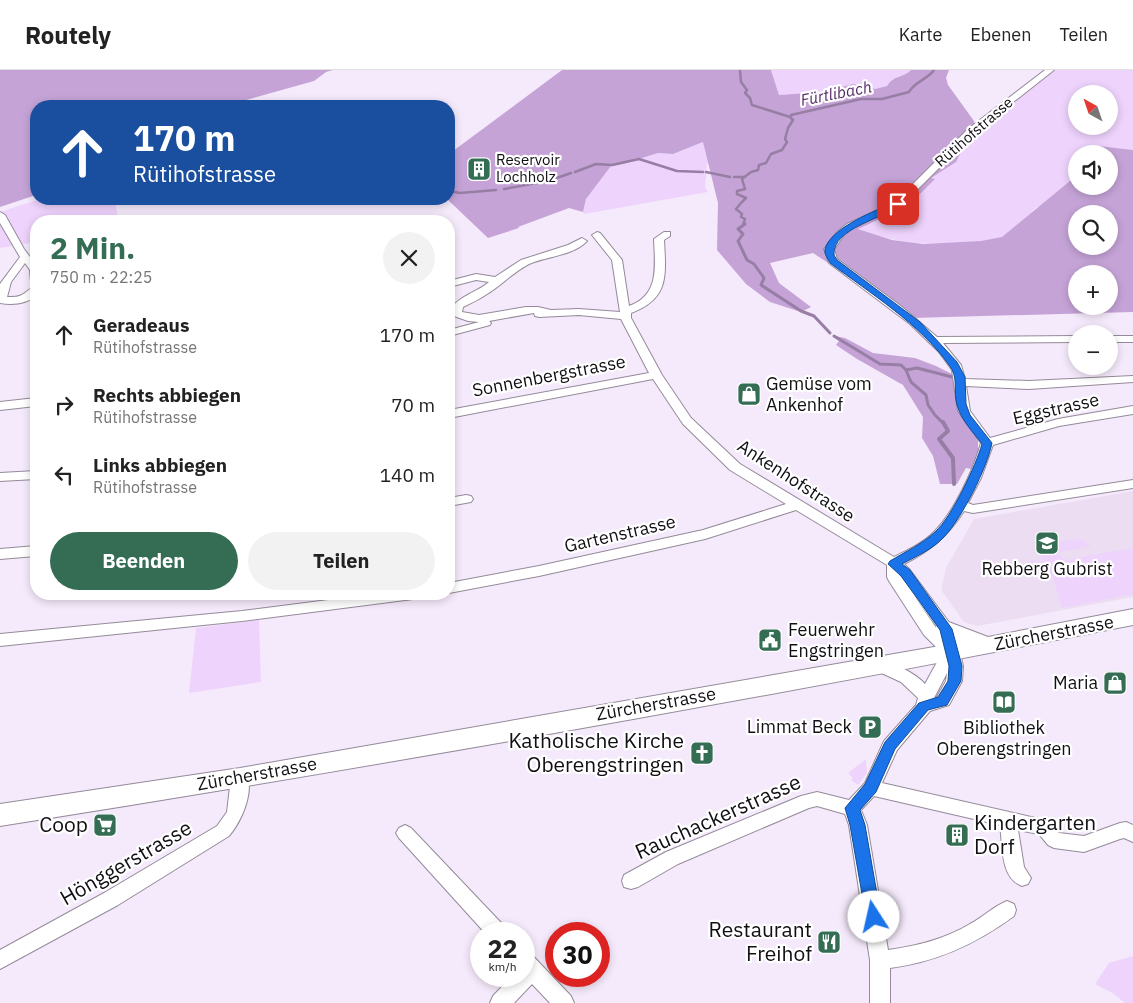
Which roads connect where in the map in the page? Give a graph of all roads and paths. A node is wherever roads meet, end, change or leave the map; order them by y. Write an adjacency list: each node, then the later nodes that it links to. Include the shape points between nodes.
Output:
1 (1050, 70): 17 (street, Rütihofstrasse, via 971,132 898,204 850,226 829,249 833,261 917,324)
2 (0, 215): 6 (street)
3 (667, 234): 12 (street, via 659,239 660,282 657,290)
4 (597, 235): 12 (street, Ankenhofstrasse, via 617,260)
5 (582, 241): 8 (street, via 525,262)
6 (25, 257): 7 (street); 10 (street, via 1,293 2,300 10,302)
7 (30, 264)
8 (497, 280): 9 (street, via 476,277); 11 (street, via 484,292 458,305 458,314 472,319 531,309)
9 (455, 282)
10 (30, 297)
11 (548, 313): 12 (street); 13 (street, via 499,320)
12 (626, 314): 18 (street, Ankenhofstrasse)
13 (455, 331)
14 (1133, 338): 16 (street)
15 (1068, 339): 17 (street)
16 (1118, 339)
17 (933, 340): 20 (street, Rütihofstrasse, via 954,364)
18 (656, 375): 24 (street, Sonnenbergstrasse); 31 (street, Ankenhofstrasse, via 675,406 735,467)
19 (1133, 379): 20 (street, via 1029,385)
20 (961, 382): 25 (street, Rütihofstrasse, via 961,404 965,415)
21 (30, 403): 22 (street)
22 (0, 406)
23 (1133, 410): 25 (street, Eggstrasse, via 1058,423)
24 (455, 413)
25 (987, 443): 32 (street)
26 (30, 475): 27 (street)
27 (0, 477)
28 (1133, 484): 32 (street, via 973,509)
29 (466, 499): 30 (street)
30 (455, 501)
31 (797, 505): 35 (street, Ankenhofstrasse); 36 (street, Gartenstrasse, via 705,534)
32 (959, 505): 35 (street, via 941,533)
33 (30, 551): 34 (street)
34 (0, 554)
35 (894, 564): 39 (street, via 905,573); 42 (street, via 894,577 929,631)
36 (455, 587)
37 (366, 600): 40 (street)
38 (1133, 617): 41 (main road, Zürcherstrasse)
39 (946, 629): 41 (main road); 42 (street)
40 (0, 640)
41 (989, 645): 42 (main road, Zürcherstrasse)
42 (950, 652): 43 (main road, Zürcherstrasse); 44 (street, via 955,666 951,690 943,701)
43 (880, 666): 44 (street, via 913,680 922,689); 45 (main road, Zürcherstrasse)
44 (925, 702): 46 (street, via 890,746)
45 (240, 778): 48 (main road, Zürcherstrasse); 56 (street, Hönggerstrasse, via 237,812 223,831 111,899)
46 (871, 788): 47 (street); 49 (street)
47 (852, 808): 53 (street, Rauchackerstrasse, via 817,798 807,801 672,858); 57 (street, via 858,825)
48 (0, 815)
49 (1008, 819): 51 (street, via 1044,828 1054,840 1084,844 1120,831); 52 (street, via 1015,871)
50 (405, 833): 55 (street)
51 (1133, 834)
52 (1022, 878)
53 (632, 882)
54 (1007, 910): 57 (street, via 955,944 905,958)
55 (488, 922)
56 (0, 960)
57 (880, 960): 62 (street)
58 (535, 973): 61 (street)
59 (512, 987): 60 (street)
60 (500, 1003)
61 (564, 1003)
62 (880, 1003)

